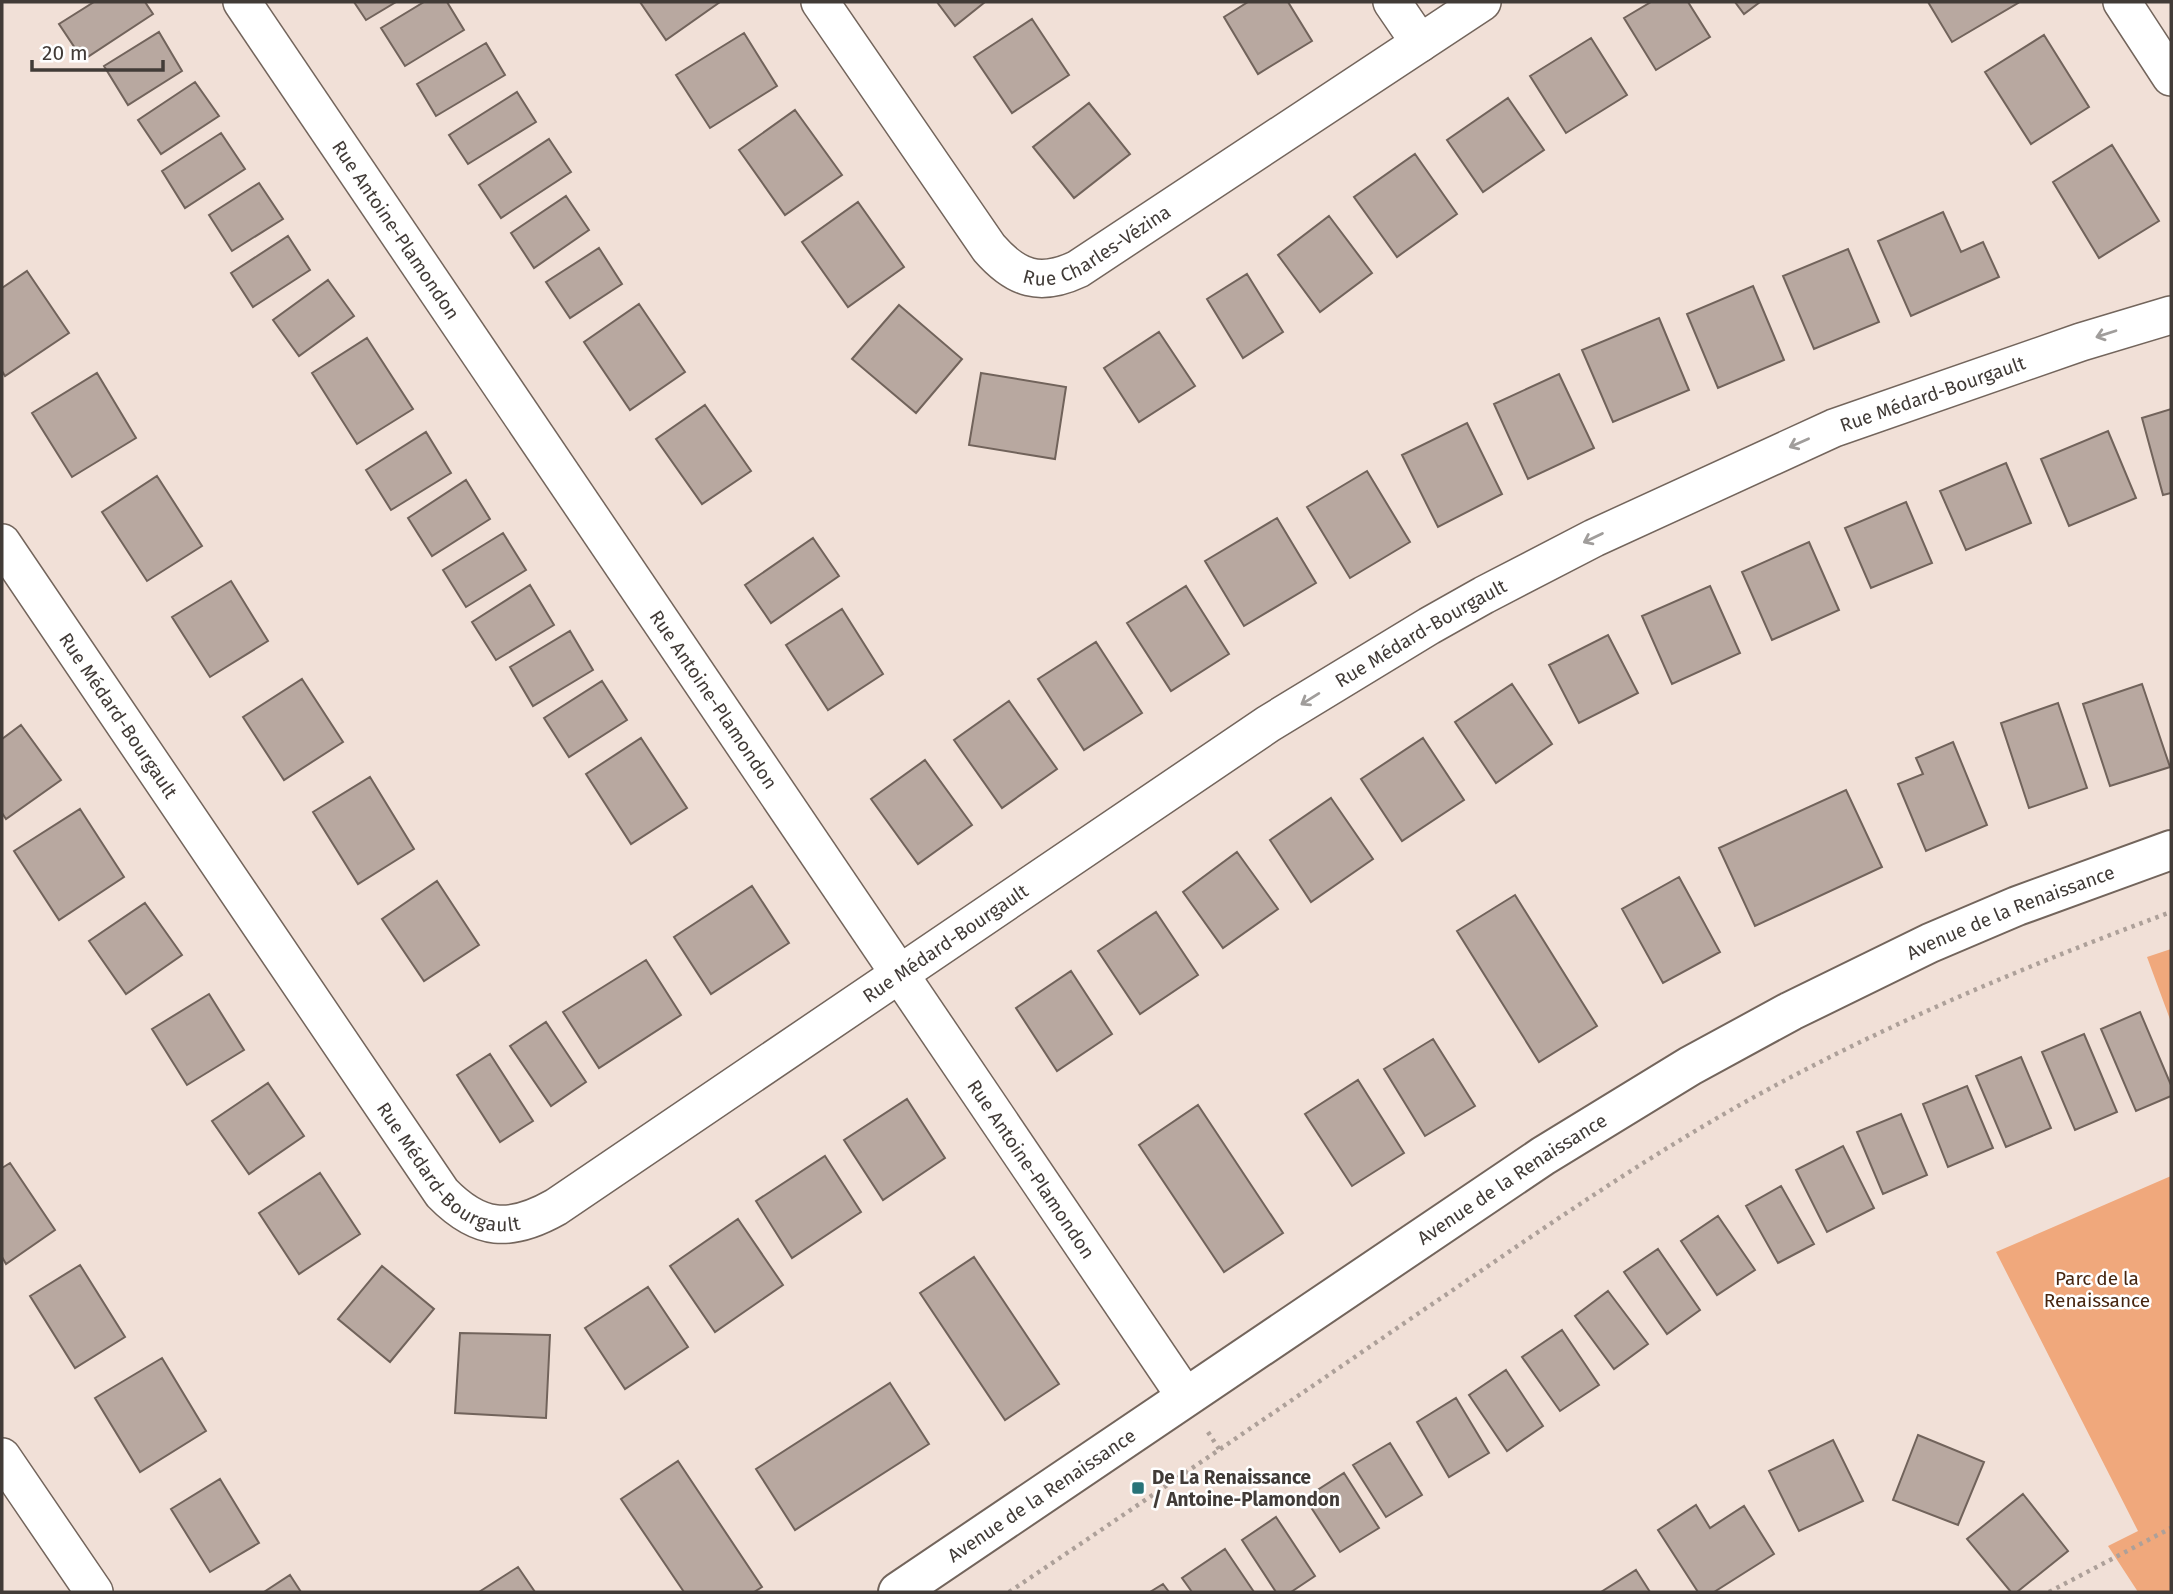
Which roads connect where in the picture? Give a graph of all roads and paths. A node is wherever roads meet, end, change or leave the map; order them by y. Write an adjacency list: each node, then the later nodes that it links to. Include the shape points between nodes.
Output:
1 (242, 2): 12 (street, Rue Antoine-Plamondon)
2 (820, 2): 6 (street, Rue Charles-Vézina, via 989,248 1008,266 1035,279 1054,279 1078,269)
3 (1392, 2): 6 (street)
4 (1482, 2): 6 (street, Rue Charles-Vézina)
5 (2122, 2): 7 (street)
6 (1420, 43)
7 (2171, 77)
8 (2171, 315): 12 (street, Rue Médard-Bourgault, one-way to 12, via 1834,428 1541,564 1268,724)
9 (2, 543): 12 (street, Rue Médard-Bourgault, via 442,1193 479,1221 524,1222 556,1207)
10 (2171, 850): 13 (street, Avenue de la Renaissance, via 1930,943 1742,1037 1544,1156)
11 (2171, 912): 18 (path, via 1969,991 1787,1079 1684,1137)
12 (900, 974): 13 (street, Rue Antoine-Plamondon)
13 (1185, 1396): 17 (street, Avenue de la Renaissance)
14 (2, 1457): 16 (street)
15 (2171, 1528): 19 (path)
16 (94, 1592)
17 (898, 1592)
18 (1009, 1592)
19 (2049, 1592)

